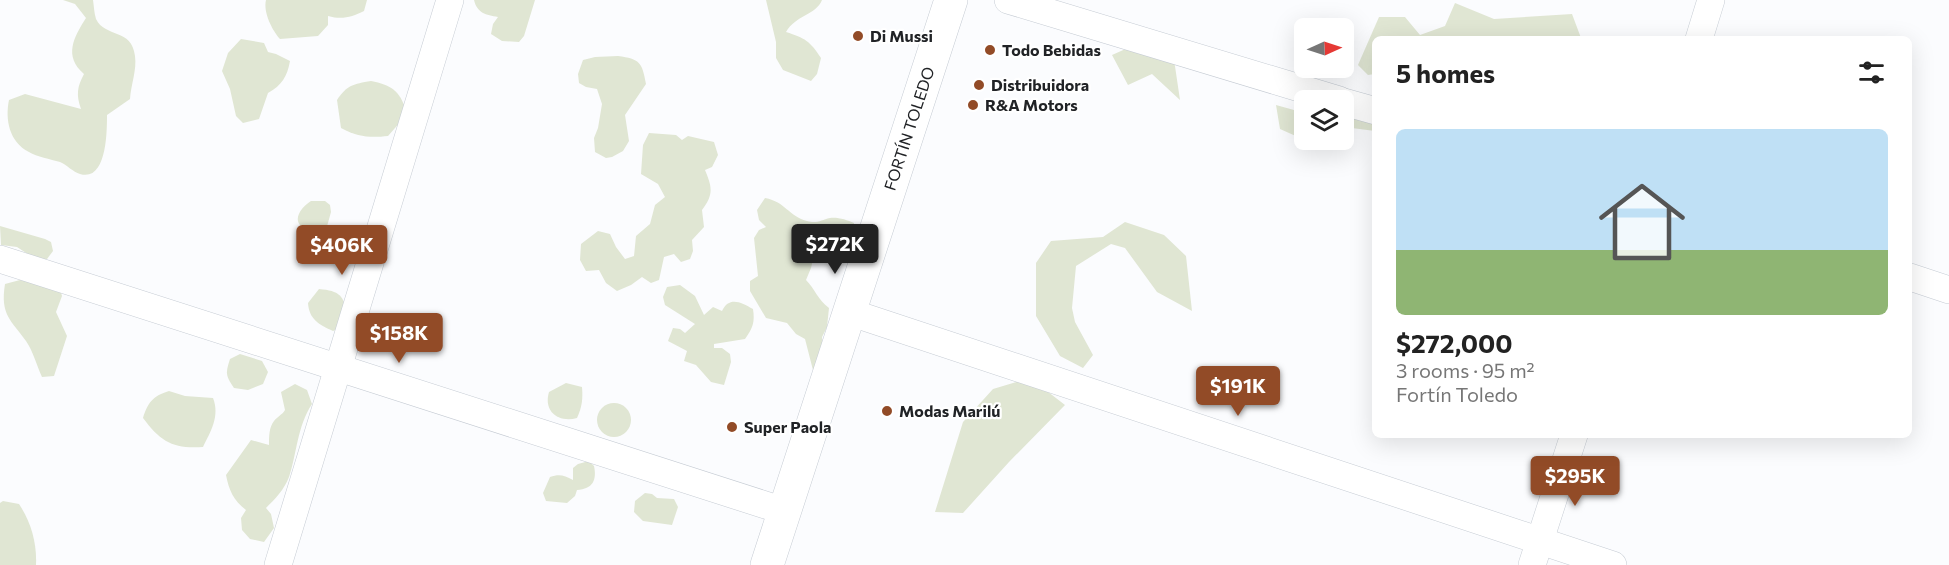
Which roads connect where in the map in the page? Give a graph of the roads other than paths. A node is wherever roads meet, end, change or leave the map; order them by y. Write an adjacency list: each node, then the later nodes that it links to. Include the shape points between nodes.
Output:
1 (450, 0): 13 (street)
2 (951, 0): 12 (street, FORTÍN TOLEDO)
3 (1008, 0): 6 (street)
4 (1711, 0): 5 (street)
5 (1700, 36)
6 (1307, 90)
7 (1354, 105): 8 (street)
8 (1372, 110)
9 (0, 259): 13 (street)
10 (1912, 278): 11 (street)
11 (1949, 290)
12 (849, 312): 15 (street, FORTÍN TOLEDO); 16 (street)
13 (338, 368): 15 (street); 17 (street)
14 (1573, 438): 16 (street)
15 (784, 511): 18 (street, FORTÍN TOLEDO)
16 (1536, 553): 19 (street)
17 (278, 565)
18 (766, 565)
19 (1613, 565)

